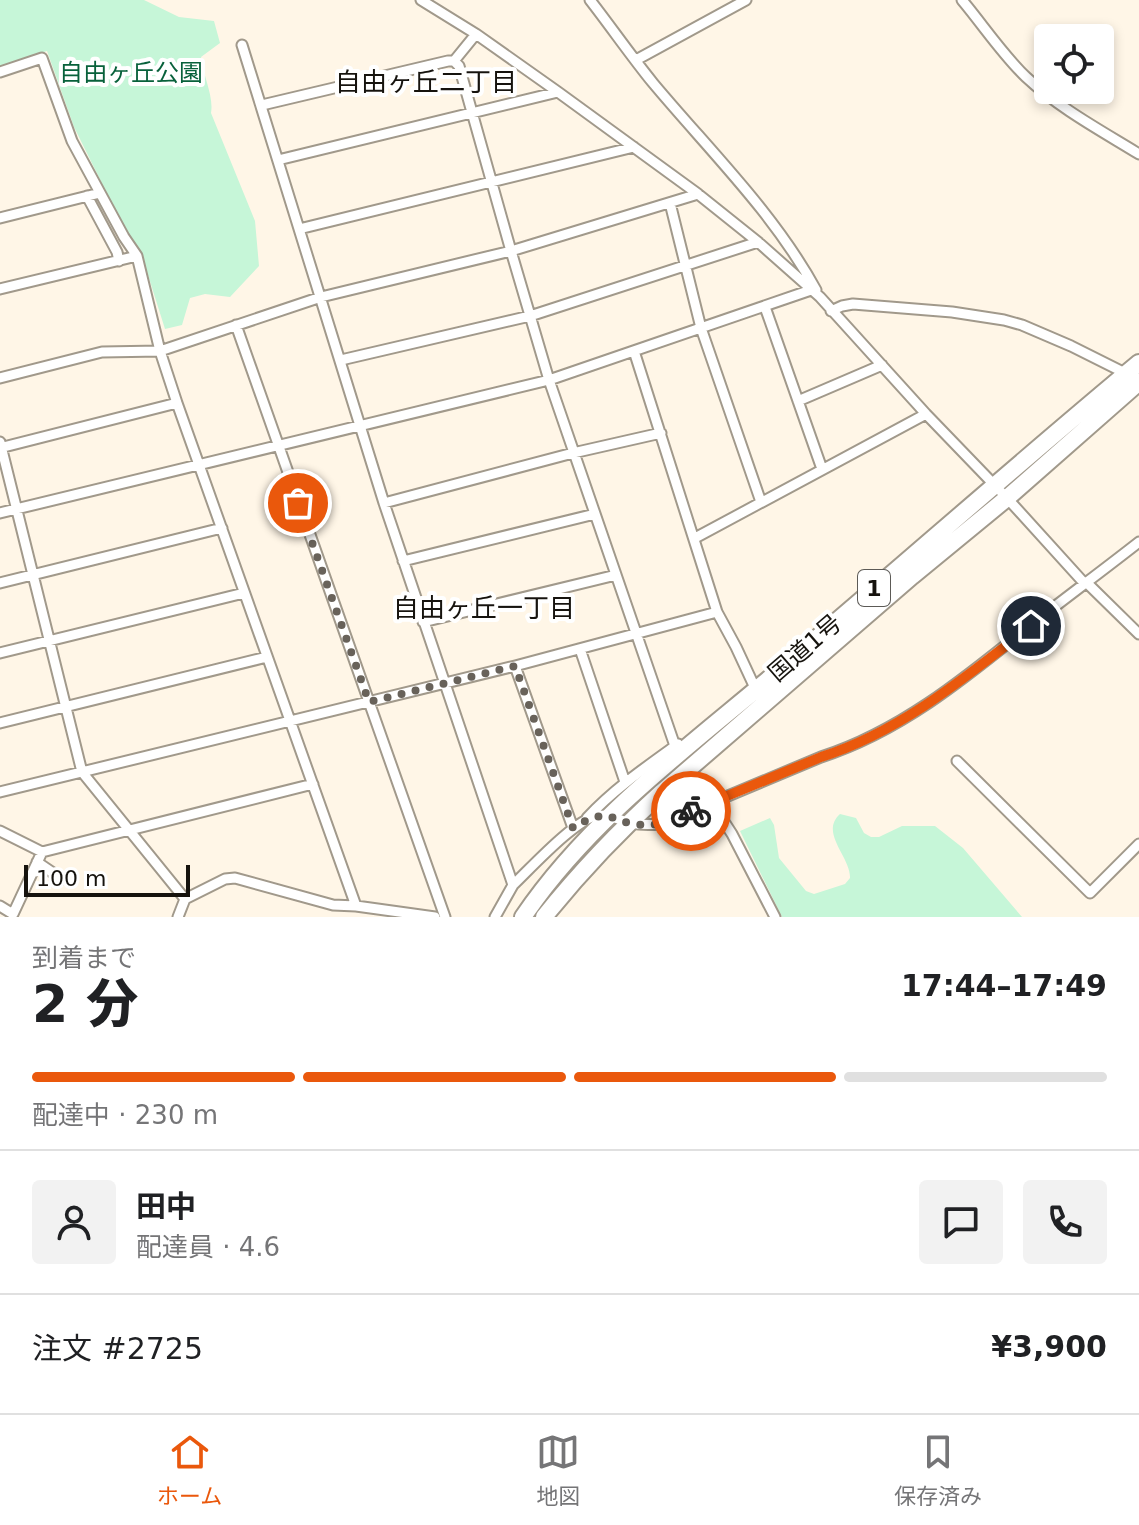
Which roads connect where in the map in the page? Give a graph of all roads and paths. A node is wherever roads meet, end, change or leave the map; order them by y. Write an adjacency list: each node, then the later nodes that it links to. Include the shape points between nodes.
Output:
1 (421, 0): 5 (street)
2 (590, 0): 7 (street)
3 (746, 0): 7 (street)
4 (962, 0): 14 (street, via 1040,89)
5 (476, 34): 8 (street); 10 (street)
6 (242, 45): 11 (street)
7 (636, 60): 29 (street, via 787,242)
8 (454, 61): 11 (street); 12 (street)
9 (0, 72): 17 (street, via 42,58 72,141)
10 (558, 92): 12 (street); 13 (street)
11 (262, 105): 15 (street)
12 (472, 113): 15 (street); 16 (street)
13 (634, 147): 16 (street); 18 (street)
14 (1139, 154)
15 (278, 160): 22 (street)
16 (492, 183): 22 (street); 24 (street)
17 (100, 193): 19 (street); 25 (street)
18 (698, 194): 20 (street); 23 (street)
19 (87, 196): 21 (street); 26 (street)
20 (670, 203): 24 (street); 27 (street)
21 (0, 218)
22 (299, 229): 30 (street)
23 (758, 242): 27 (street); 29 (street)
24 (511, 251): 30 (street); 33 (street)
25 (137, 256): 26 (street); 36 (street)
26 (119, 261): 28 (street)
27 (686, 266): 33 (street); 35 (street)
28 (0, 289)
29 (815, 293): 31 (street); 32 (street)
30 (321, 297): 34 (street); 38 (street)
31 (765, 307): 35 (street); 43 (street)
32 (831, 311): 39 (street); 40 (street, via 853,304 1004,320)
33 (530, 316): 38 (street); 42 (street)
34 (236, 325): 36 (street); 49 (street)
35 (701, 328): 37 (street); 55 (street)
36 (160, 351): 41 (street, via 102,352); 44 (street)
37 (634, 351): 42 (street); 47 (street)
38 (341, 360): 46 (street)
39 (882, 365): 43 (street); 45 (street)
40 (1136, 375): 53 (highway, 国道1号 / 1); 54 (highway, 国道1号 / 1)
41 (0, 378)
42 (549, 380): 46 (street); 50 (street)
43 (798, 401): 52 (street)
44 (177, 403): 48 (street); 51 (street)
45 (926, 414): 52 (street); 53 (street)
46 (361, 425): 49 (street); 56 (street)
47 (661, 433): 50 (street); 61 (street)
48 (0, 446): 57 (street)
49 (278, 446): 51 (street); 80 (street)
50 (573, 453): 56 (street); 59 (street)
51 (200, 465): 57 (street); 60 (street)
52 (822, 469): 55 (street)
53 (993, 485): 54 (street); 79 (highway, 国道1号 / 1)
54 (1007, 498): 67 (street); 94 (highway, 国道1号 / 1)
55 (761, 502): 61 (street)
56 (384, 503): 63 (street)
57 (16, 510): 58 (street); 64 (street)
58 (0, 513)
59 (595, 514): 63 (street); 65 (street)
60 (222, 528): 64 (street); 68 (street)
61 (695, 538): 69 (street)
62 (1139, 542): 67 (street)
63 (403, 561): 70 (street)
64 (33, 575): 66 (street); 73 (street)
65 (616, 575): 70 (street); 72 (street)
66 (0, 583)
67 (1086, 584): 71 (street); 91 (street, via 961,681 880,733)
68 (244, 593): 73 (street); 76 (street)
69 (717, 612): 72 (street); 79 (street)
70 (423, 622): 78 (street)
71 (1139, 634)
72 (636, 635): 74 (street); 85 (street)
73 (49, 641): 75 (street); 81 (street)
74 (580, 649): 77 (street); 88 (street)
75 (0, 653)
76 (267, 657): 81 (street); 83 (street)
77 (515, 666): 78 (street); 95 (street)
78 (444, 683): 80 (street); 101 (street)
79 (756, 690): 82 (highway, 国道1号 / 1)
80 (369, 702): 83 (street); 108 (street)
81 (66, 707): 84 (street); 87 (street)
82 (735, 708): 85 (street); 92 (highway, 国道1号 / 1)
83 (291, 722): 87 (street); 89 (street)
84 (0, 723)
85 (675, 746): 88 (street)
86 (957, 761): 98 (street, via 1090,893)
87 (82, 772): 90 (street); 96 (street)
88 (625, 782): 93 (street)
89 (313, 784): 96 (street); 104 (street)
90 (0, 792)
91 (712, 803): 94 (street, via 661,824); 112 (street)
92 (611, 816): 93 (street); 94 (street); 110 (highway, 国道1号 / 1)
93 (585, 821): 95 (street)
94 (628, 822): 111 (highway, 国道1号 / 1)
95 (573, 828): 101 (street)
96 (127, 829): 99 (street); 102 (street)
97 (0, 831): 99 (street)
98 (1139, 844)
99 (39, 857): 100 (street); 105 (street)
100 (62, 879)
101 (513, 885): 109 (street)
102 (185, 899): 104 (street, via 235,878 333,905); 106 (street)
103 (0, 906): 105 (street)
104 (356, 906): 107 (street)
105 (15, 916)
106 (178, 917)
107 (435, 917)
108 (445, 917)
109 (495, 917)
110 (523, 917)
111 (544, 917)
112 (775, 917)

